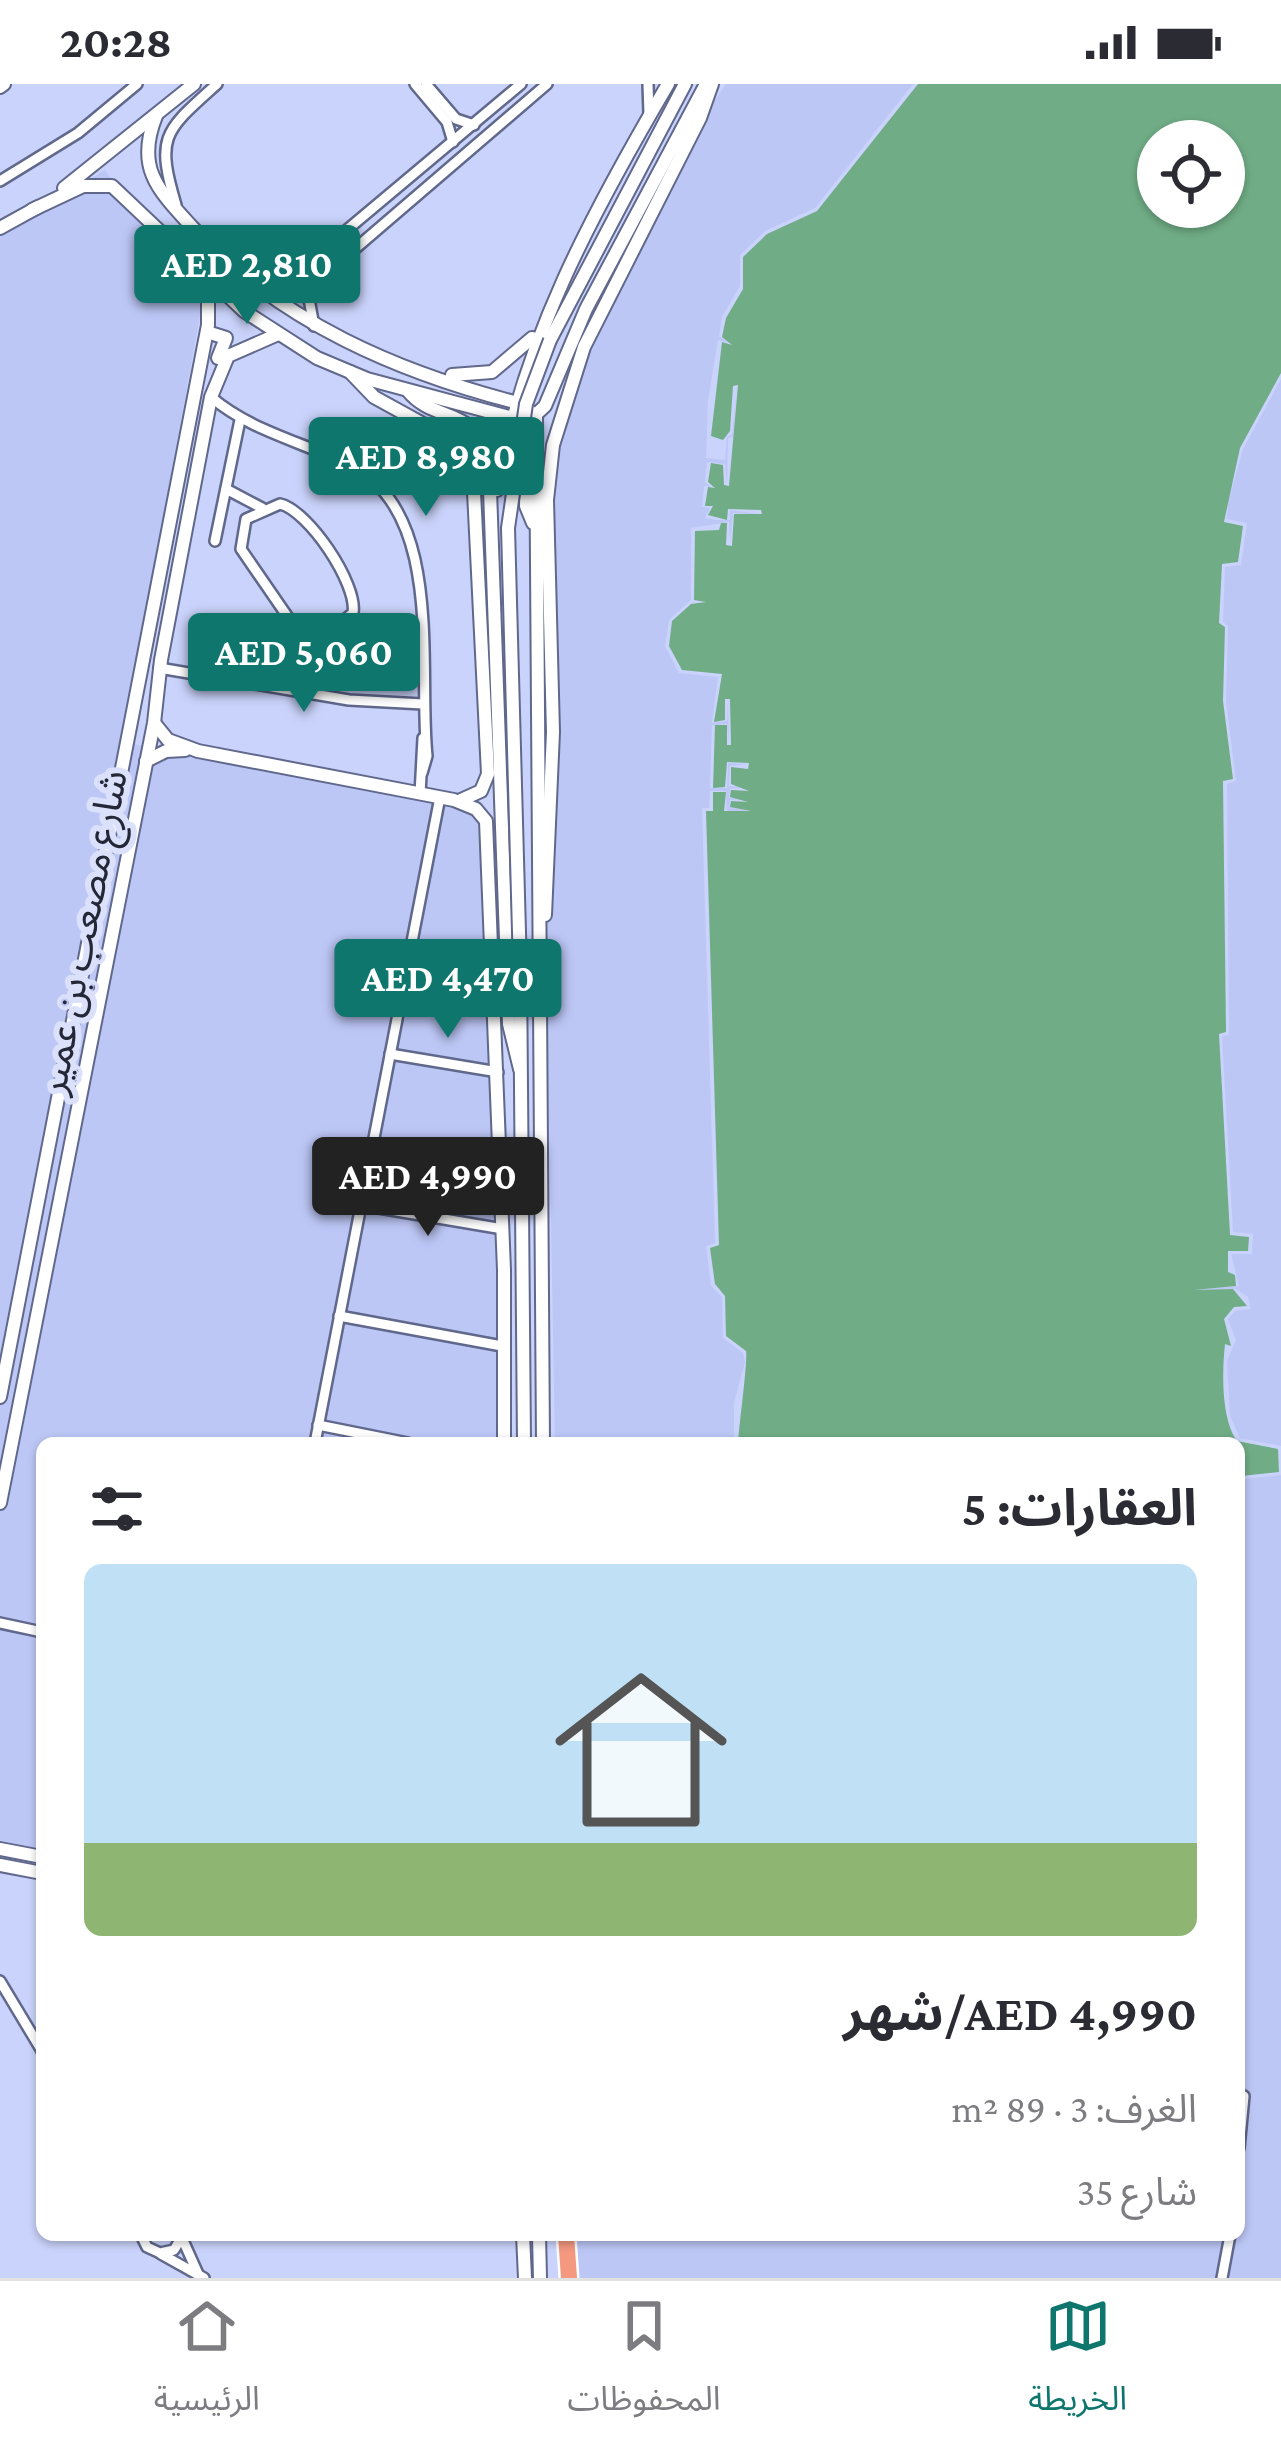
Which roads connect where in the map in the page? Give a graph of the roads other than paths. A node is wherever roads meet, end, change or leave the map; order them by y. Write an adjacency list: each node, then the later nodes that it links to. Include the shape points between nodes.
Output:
1 (137, 84): 17 (street)
2 (194, 84): 13 (main road)
3 (217, 84): 18 (street, via 172,125 164,144)
4 (415, 84): 12 (street)
5 (426, 84): 12 (street)
6 (521, 84): 15 (street)
7 (547, 84): 25 (street)
8 (648, 84): 14 (street)
9 (668, 84): 14 (main road)
10 (685, 84): 63 (main road, bridge, via 550,340 516,449 508,559)
11 (709, 84): 33 (main road); 59 (main road, via 692,134 584,347 555,434 547,500 551,801)
12 (442, 109): 15 (street); 16 (street)
13 (156, 116): 18 (main road, via 145,157); 19 (main road)
14 (649, 116): 28 (main road)
15 (474, 124): 16 (street)
16 (453, 142): 23 (street)
17 (0, 181)
18 (177, 210): 26 (main road)
19 (32, 211): 20 (main road); 22 (main road, via 103,184)
20 (3, 233)
21 (148, 241): 22 (main road)
22 (173, 245): 24 (main road)
23 (316, 259): 25 (street); 27 (street)
24 (196, 271): 26 (main road, via 206,258); 30 (main road, شارع مصعب بن عمير, via 208,300); 32 (main road)
25 (326, 273): 29 (street, via 309,293)
26 (238, 275): 27 (main road)
27 (266, 297): 29 (main road)
28 (549, 304): 31 (main road); 33 (main road, via 531,371 547,376)
29 (314, 326): 35 (main road)
30 (207, 332): 36 (main road, via 226,338); 71 (main road, شارع مصعب بن عمير)
31 (537, 333): 35 (main road, via 492,372); 39 (main road)
32 (276, 334): 34 (main road); 36 (main road, via 233,351)
33 (566, 354): 40 (main road)
34 (350, 372): 37 (main road); 51 (main road, via 374,397 434,430 471,484)
35 (436, 375): 39 (main road)
36 (216, 376): 38 (main road, شارع مصعب بن عمير)
37 (407, 390): 43 (main road); 47 (main road, via 477,434)
38 (211, 397): 41 (main road, شارع مصعب بن عمير); 42 (street)
39 (515, 402): 40 (main road); 43 (main road)
40 (536, 417): 43 (main road); 48 (main road)
41 (207, 418): 42 (street); 52 (main road, شارع مصعب بن عمير)
42 (241, 420): 45 (street); 53 (street, via 355,467 396,508 418,577)
43 (511, 420): 44 (main road)
44 (499, 482): 47 (main road); 48 (main road, via 509,454 525,452)
45 (226, 490): 46 (street); 49 (street)
46 (262, 508): 46 (street, via 241,528 241,550 294,626 332,633 353,613 350,586 298,510)
47 (494, 509): 50 (main road)
48 (534, 524): 59 (main road)
49 (215, 541)
50 (497, 634): 51 (main road); 61 (main road)
51 (482, 646): 58 (main road, via 488,774 476,794)
52 (160, 664): 53 (street, via 349,700); 54 (main road, شارع مصعب بن عمير)
53 (423, 704): 57 (street)
54 (154, 723): 55 (main road, via 168,740); 56 (main road, شارع مصعب بن عمير)
55 (198, 751): 56 (main road, via 173,749); 57 (main road)
56 (146, 761): 78 (main road, شارع مصعب بن عمير)
57 (420, 794): 58 (main road)
58 (447, 799): 60 (main road, via 476,808 488,826); 62 (street)
59 (537, 969): 77 (main road)
60 (495, 1004): 61 (main road); 64 (main road)
61 (509, 1024): 63 (main road)
62 (390, 1054): 64 (street); 67 (street)
63 (520, 1069): 65 (main road)
64 (498, 1072): 66 (main road)
65 (522, 1178): 66 (main road); 76 (main road)
66 (502, 1195): 68 (main road)
67 (361, 1205): 68 (street); 69 (street)
68 (502, 1229): 70 (main road)
69 (339, 1316): 70 (street); 72 (street)
70 (502, 1346): 75 (main road)
71 (0, 1397)
72 (318, 1425): 73 (street); 74 (street)
73 (316, 1437)
74 (378, 1437)
75 (504, 1437)
76 (524, 1437)
77 (543, 1437)
78 (0, 1503)
79 (0, 1623): 80 (street)
80 (36, 1631)
81 (0, 1849): 82 (main road)
82 (36, 1856)
83 (0, 1864): 84 (main road)
84 (36, 1872)
85 (0, 1982): 86 (street)
86 (36, 2041)
87 (144, 2241): 94 (street)
88 (179, 2241): 94 (street)
89 (184, 2241): 95 (street)
90 (524, 2241): 96 (main road)
91 (539, 2241): 97 (main road)
92 (566, 2241): 98 (highway)
93 (1229, 2241): 99 (street)
94 (160, 2253): 95 (street)
95 (202, 2277)
96 (525, 2278)
97 (540, 2278)
98 (568, 2278)
99 (1222, 2278)

